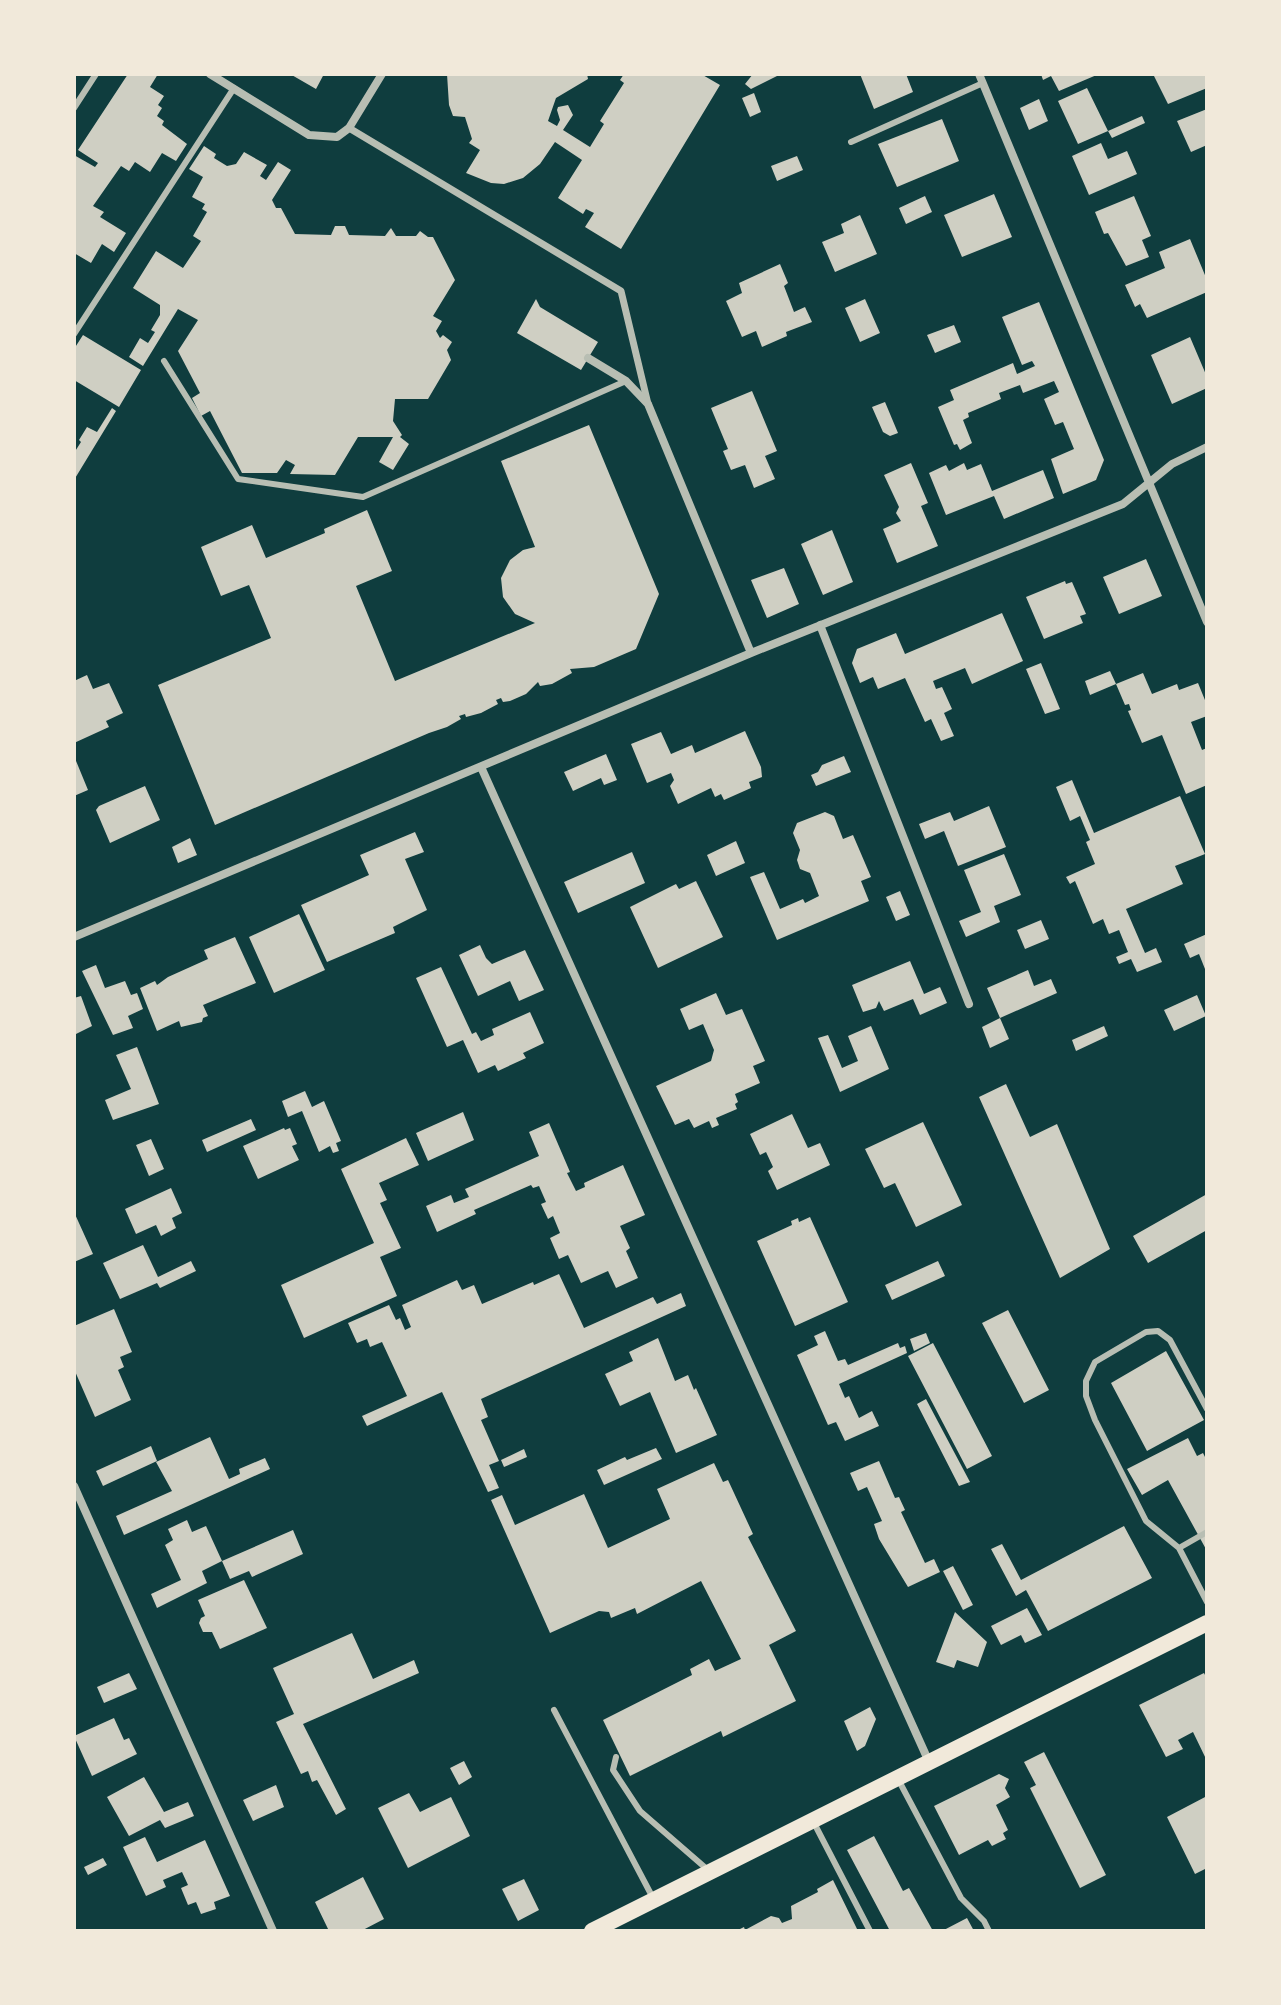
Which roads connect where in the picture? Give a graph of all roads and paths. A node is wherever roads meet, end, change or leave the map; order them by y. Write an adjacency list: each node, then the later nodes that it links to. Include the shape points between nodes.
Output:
1 (96, 74): 7 (lane)
2 (210, 74): 6 (street)
3 (382, 74): 8 (street)
4 (979, 74): 5 (street)
5 (983, 83): 9 (lane); 16 (street)
6 (234, 88): 8 (street, via 309,135 337,137); 10 (lane)
7 (74, 108)
8 (349, 128): 14 (street, via 621,291)
9 (851, 142)
10 (74, 334)
11 (588, 358): 13 (street)
12 (164, 361): 13 (lane, via 238,479 363,497)
13 (626, 381): 14 (street)
14 (648, 404): 19 (street)
15 (1207, 447): 16 (street)
16 (1150, 482): 17 (street); 18 (street, via 1123,504)
17 (1207, 622)
18 (820, 625): 19 (street); 22 (street)
19 (751, 653): 20 (street)
20 (481, 767): 21 (street); 31 (street)
21 (74, 937)
22 (969, 1004)
23 (1207, 1409): 26 (lane, via 1170,1340 1158,1331 1146,1332 1095,1362 1086,1381 1095,1420 1146,1521)
24 (74, 1486): 36 (street)
25 (1207, 1532): 26 (lane)
26 (1179, 1548): 27 (lane)
27 (1207, 1602)
28 (1207, 1623): 31 (main road)
29 (554, 1710): 35 (lane)
30 (616, 1757): 34 (lane, via 613,1770 640,1811)
31 (930, 1763): 32 (main road)
32 (898, 1779): 33 (main road); 39 (lane, via 961,1898)
33 (813, 1821): 34 (main road); 38 (lane)
34 (711, 1872): 35 (main road)
35 (654, 1900): 37 (main road)
36 (273, 1931)
37 (592, 1931)
38 (870, 1931)
39 (989, 1931)

